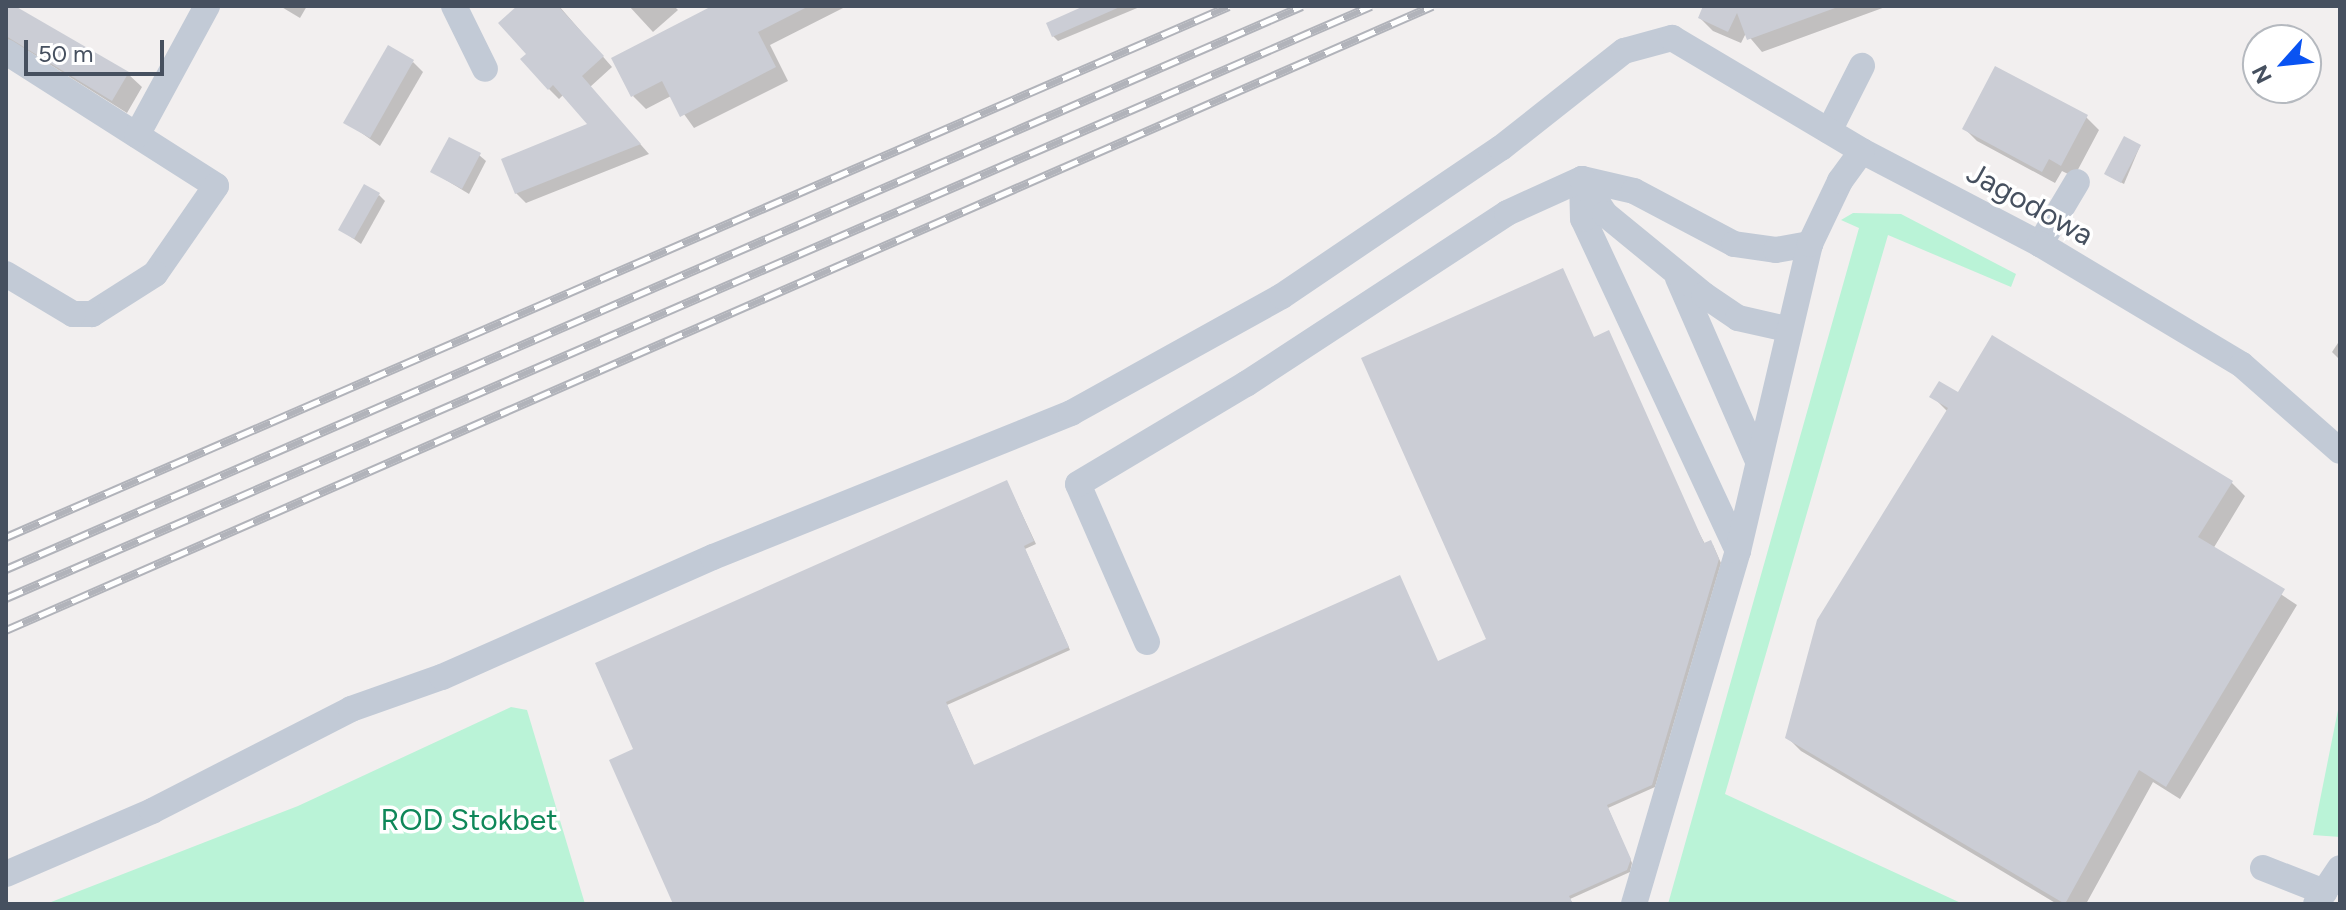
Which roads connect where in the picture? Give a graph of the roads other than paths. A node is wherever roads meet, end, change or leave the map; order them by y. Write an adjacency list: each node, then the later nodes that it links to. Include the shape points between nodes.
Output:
1 (207, 6): 7 (street)
2 (454, 6): 5 (street)
3 (6, 52): 7 (street)
4 (1862, 66): 6 (street)
5 (485, 69)
6 (1829, 131): 8 (street, Jagodowa); 22 (street, Jagodowa, via 1672,38 1624,51 1501,148 1282,296 1071,413 442,677 351,709 152,811)
7 (137, 135): 14 (street, via 216,186 155,274 92,314 73,314)
8 (1862, 151): 11 (street, via 1840,181); 12 (street, Jagodowa)
9 (1582, 179): 11 (street, via 1634,191 1734,244 1776,250); 13 (street, via 1605,214); 18 (street, via 1583,219); 19 (street, via 1507,213 1246,384 1078,484)
10 (2077, 182): 12 (street)
11 (1810, 244): 15 (street)
12 (2040, 244): 16 (street, Jagodowa, via 2242,365)
13 (1674, 270): 15 (street, via 1738,318); 17 (street)
14 (6, 274)
15 (1787, 329): 17 (street)
16 (2340, 451)
17 (1758, 461): 18 (street)
18 (1738, 551): 24 (street)
19 (1147, 642)
20 (2263, 868): 23 (street)
21 (2340, 868): 23 (street)
22 (6, 874)
23 (2320, 898)
24 (1634, 904)

